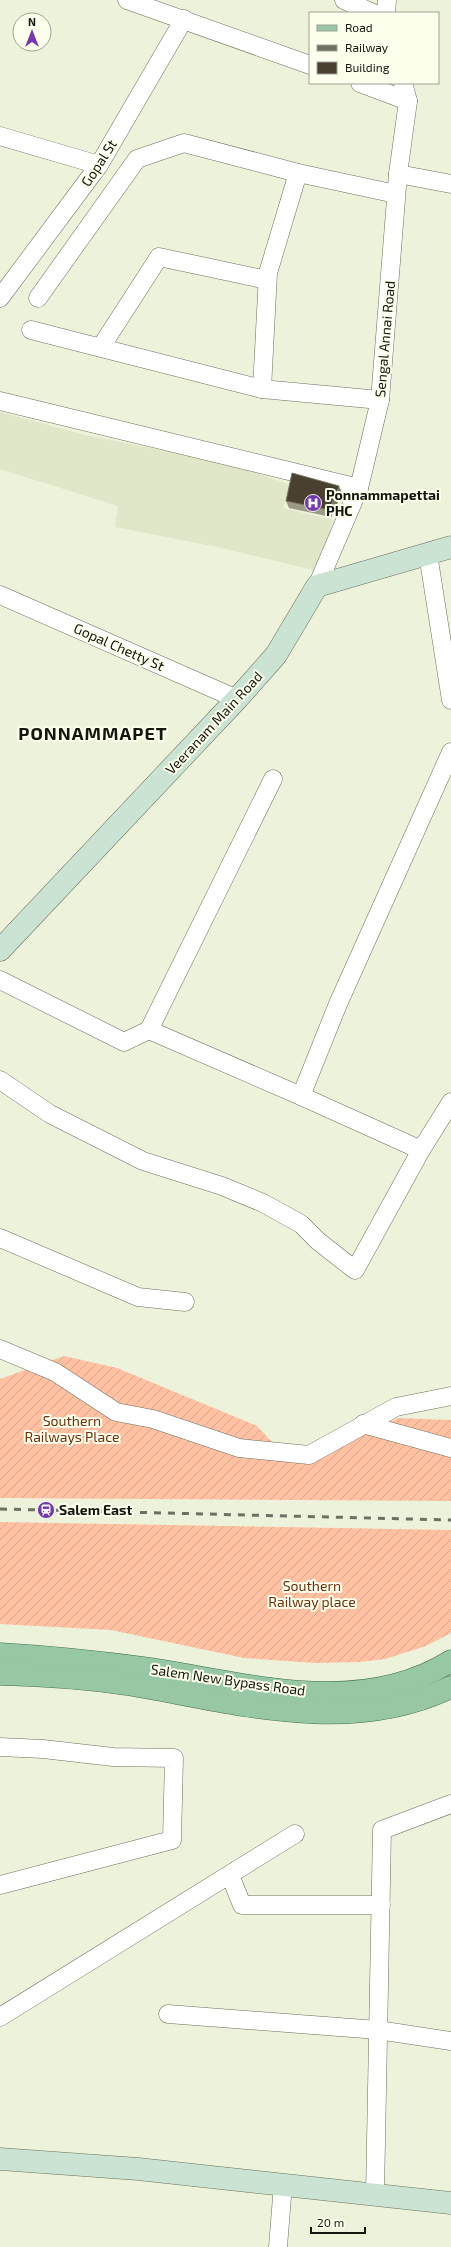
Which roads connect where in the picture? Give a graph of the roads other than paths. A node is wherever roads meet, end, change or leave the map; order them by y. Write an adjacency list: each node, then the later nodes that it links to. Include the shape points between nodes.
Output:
1 (127, 0): 6 (street)
2 (344, 0): 4 (street)
3 (387, 0): 5 (street)
4 (371, 12)
5 (386, 12)
6 (184, 18): 7 (street); 12 (street, Gopal St)
7 (309, 65)
8 (363, 84): 10 (street)
9 (403, 84): 10 (street, Sengal Annai Road)
10 (408, 100): 14 (street, Sengal Annai Road)
11 (0, 136): 12 (street)
12 (99, 165): 18 (street, Gopal St)
13 (298, 173): 16 (street); 17 (street); 19 (street, via 184,143 137,159)
14 (398, 174): 15 (street); 16 (street, Sengal Annai Road)
15 (451, 184)
16 (396, 194): 23 (street, Sengal Annai Road)
17 (267, 280): 21 (street, via 159,257); 22 (street)
18 (0, 298)
19 (38, 298)
20 (31, 330): 21 (street)
21 (101, 348): 22 (street)
22 (262, 389): 23 (street)
23 (380, 400): 25 (street, Sengal Annai Road)
24 (0, 401): 25 (street)
25 (359, 488): 28 (street, Sengal Annai Road)
26 (451, 547): 27 (main road)
27 (428, 554): 28 (main road); 31 (street)
28 (317, 586): 30 (main road, Veeranam Main Road, via 276,655)
29 (0, 595): 30 (street, Gopal Chetty St)
30 (237, 699): 34 (main road, Veeranam Main Road)
31 (451, 700)
32 (451, 752): 38 (street, via 338,1004)
33 (272, 779): 36 (street)
34 (0, 950)
35 (0, 980): 36 (street, via 124,1042)
36 (149, 1030): 38 (street)
37 (0, 1080): 40 (street, via 50,1114 143,1161 222,1186 263,1203 301,1224 355,1270)
38 (301, 1096): 40 (street)
39 (451, 1102): 40 (street)
40 (422, 1150)
41 (0, 1238): 42 (street, via 138,1297)
42 (185, 1302)
43 (0, 1349): 45 (street, via 55,1372 116,1412 153,1419 239,1448 309,1455)
44 (451, 1396): 45 (street, via 396,1407)
45 (363, 1424): 46 (street)
46 (451, 1448)
47 (0, 1654): 48 (main road, Salem New Bypass Road, via 102,1662 256,1687 326,1693 386,1687 440,1668)
48 (451, 1661)
49 (0, 1674): 50 (main road, Salem New Bypass Road, via 88,1679 289,1711 330,1713 371,1712 404,1706)
50 (451, 1687)
51 (0, 1747): 55 (street, via 113,1757 174,1758 172,1840)
52 (451, 1804): 56 (street, via 382,1830)
53 (295, 1834): 54 (street)
54 (230, 1875): 56 (street, via 242,1904); 58 (street)
55 (0, 1885)
56 (381, 1905): 59 (street)
57 (168, 2014): 59 (street)
58 (0, 2017)
59 (378, 2030): 60 (street); 63 (street)
60 (451, 2041)
61 (0, 2159): 62 (main road)
62 (283, 2184): 63 (main road); 65 (street)
63 (375, 2194): 64 (main road)
64 (451, 2203)
65 (278, 2247)

